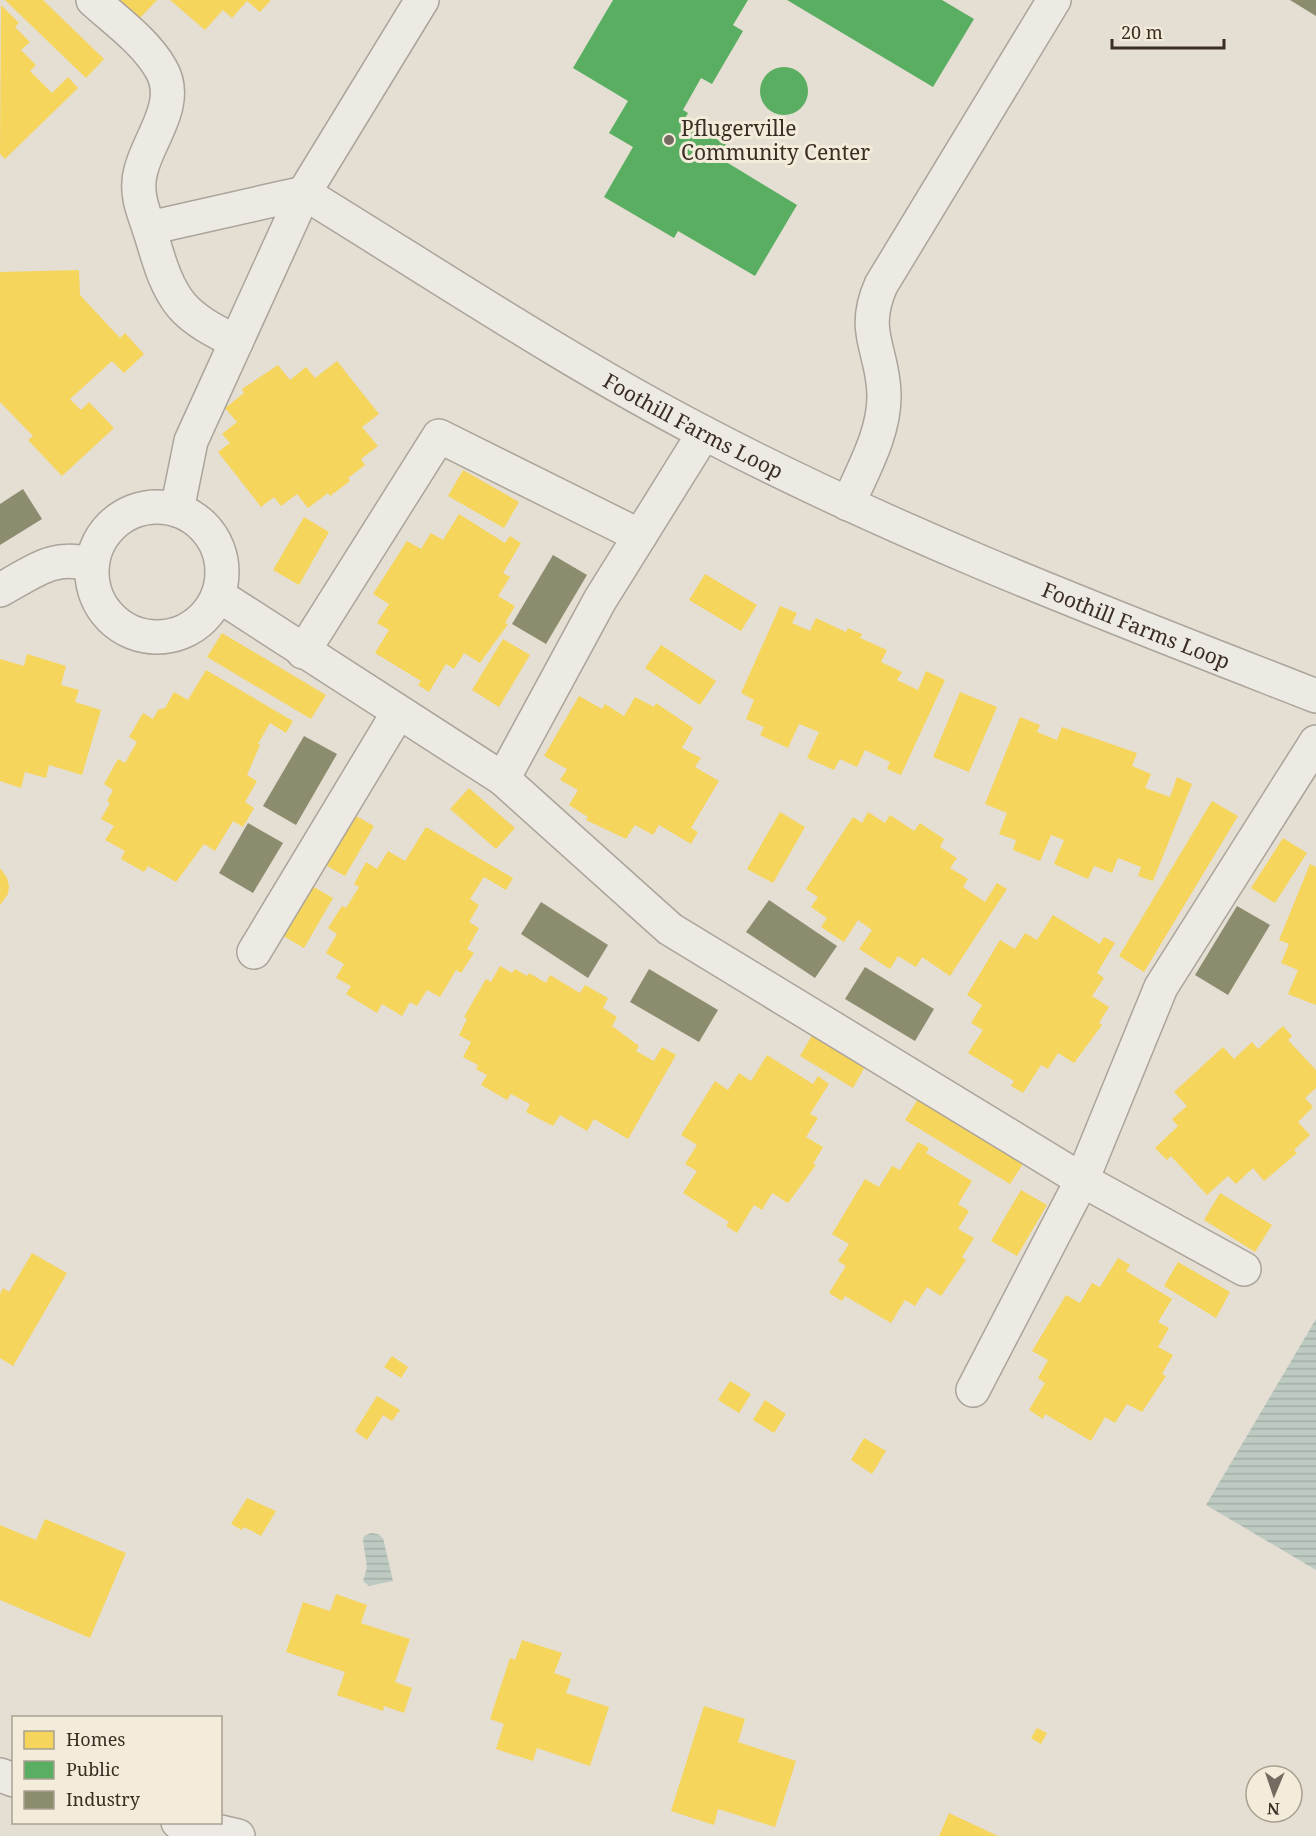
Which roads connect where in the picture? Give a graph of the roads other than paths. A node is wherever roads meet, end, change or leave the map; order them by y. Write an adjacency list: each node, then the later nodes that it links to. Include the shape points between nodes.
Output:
1 (93, 0): 5 (street, via 148,51 162,71 168,92 138,187)
2 (422, 0): 4 (street)
3 (1054, 0): 8 (street, via 873,303 871,331 884,403 873,450)
4 (304, 193): 5 (street); 6 (street); 7 (street, Foothill Farms Loop, via 593,371)
5 (149, 228): 6 (street, via 169,283 182,306)
6 (236, 342): 9 (street, via 191,441)
7 (704, 433): 8 (street, Foothill Farms Loop); 10 (street)
8 (848, 504): 15 (street, Foothill Farms Loop, via 1038,587)
9 (177, 510): 11 (street, via 159,507 122,517 97,546); 13 (street, via 196,520 211,535 220,554)
10 (640, 536): 14 (street, via 439,436); 18 (street, via 600,600)
11 (92, 565): 12 (street, via 74,559 53,562); 13 (street, via 101,605 132,632 152,637 173,635 192,627 208,613)
12 (0, 590)
13 (218, 595): 14 (street)
14 (303, 652): 16 (street)
15 (1316, 696)
16 (398, 713): 18 (street); 19 (street)
17 (1316, 742): 20 (street, via 1161,987)
18 (503, 779): 20 (street, via 670,929)
19 (254, 952)
20 (1082, 1180): 21 (street); 22 (street)
21 (1244, 1269)
22 (973, 1390)
23 (187, 1824): 24 (street)
24 (238, 1836)

